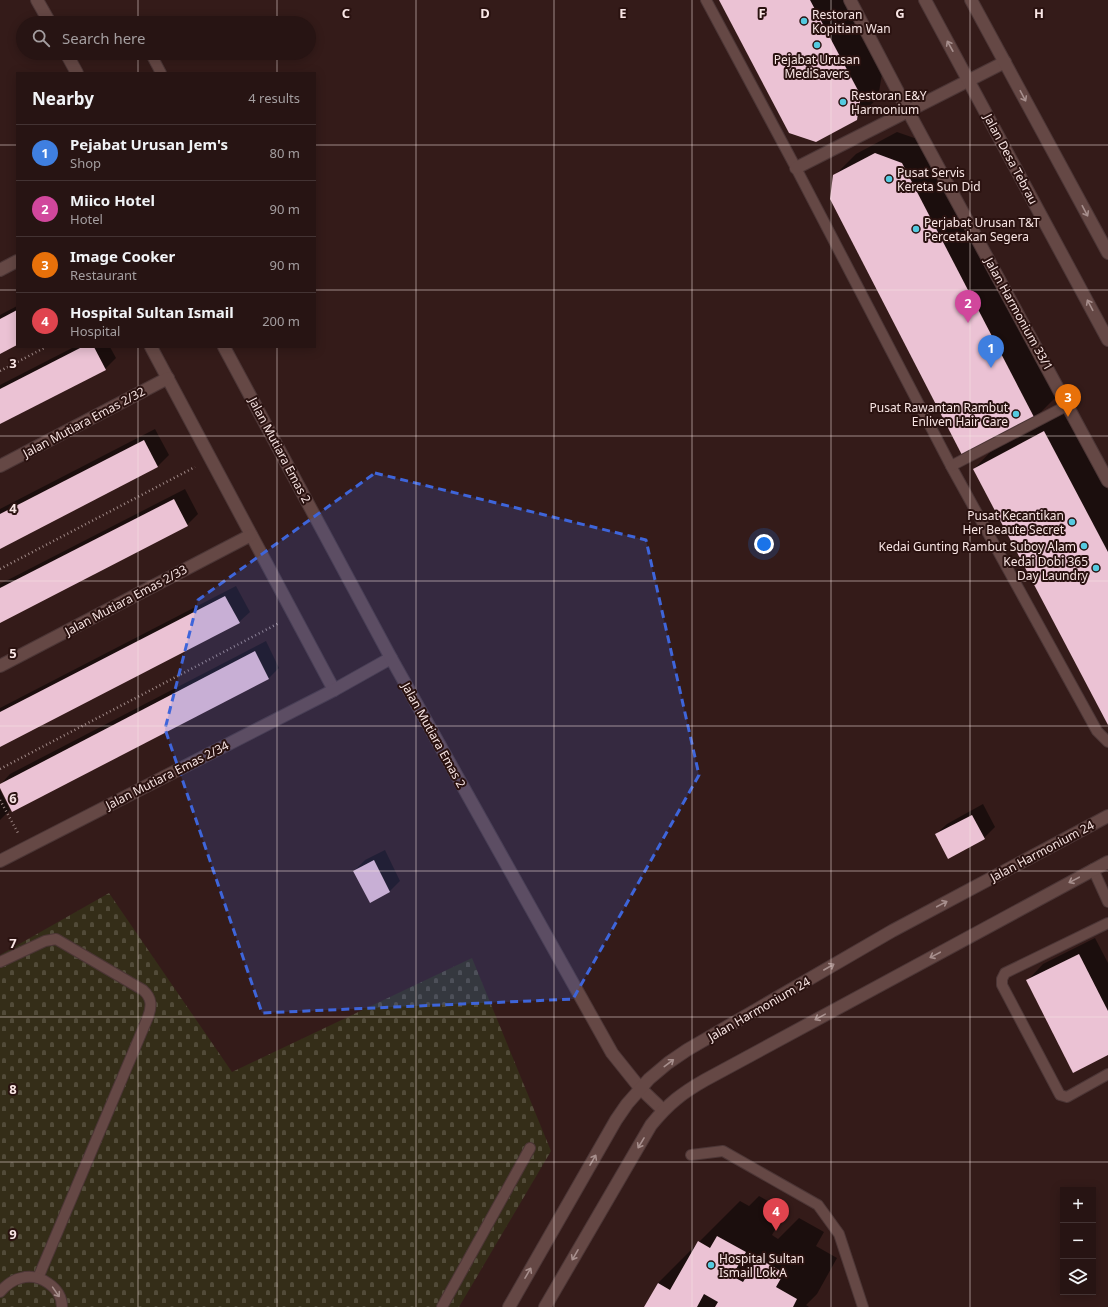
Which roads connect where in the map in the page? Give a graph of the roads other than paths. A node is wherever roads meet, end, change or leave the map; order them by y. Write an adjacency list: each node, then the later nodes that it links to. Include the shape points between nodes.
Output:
1 (37, 0): 6 (street)
2 (706, 0): 14 (lane)
3 (850, 0): 13 (street, Jalan Harmonium 33/1)
4 (925, 0): 12 (street, Jalan Desa Tebrau, one-way to 4)
5 (971, 0): 9 (street)
6 (46, 16)
7 (70, 60): 10 (street)
8 (154, 60): 11 (lane)
9 (1005, 62): 12 (street); 15 (street, one-way to 15)
10 (76, 72)
11 (160, 72)
12 (968, 81): 13 (street); 18 (street, Jalan Desa Tebrau, one-way to 12)
13 (908, 111): 14 (street); 22 (street, Jalan Harmonium 33/1)
14 (796, 168): 24 (lane)
15 (1108, 253)
16 (16, 262): 17 (street)
17 (0, 270)
18 (1108, 340)
19 (153, 348): 21 (street)
20 (225, 348): 27 (street, Jalan Mutiara Emas 2)
21 (168, 378): 23 (street, Jalan Mutiara Emas 2/32); 26 (street)
22 (1068, 405): 24 (lane); 25 (street, Jalan Harmonium 33/1)
23 (0, 466)
24 (951, 466): 30 (lane, via 1097,731)
25 (1108, 481)
26 (251, 535): 28 (street, Jalan Mutiara Emas 2/33); 29 (street)
27 (391, 658): 29 (street, Jalan Mutiara Emas 2/34); 39 (street, Jalan Mutiara Emas 2, via 612,1053)
28 (0, 666)
29 (334, 690): 32 (street, Jalan Mutiara Emas 2/34)
30 (1108, 742)
31 (1106, 816): 39 (street, Jalan Harmonium 24, one-way to 31, via 687,1050 865,946)
32 (0, 861)
33 (1108, 862): 34 (street)
34 (1093, 870): 35 (lane); 40 (street, one-way to 40, via 687,1090)
35 (1108, 902)
36 (1108, 923): 38 (lane, via 1005,973 1002,978 1002,985 1060,1095 1067,1097)
37 (0, 962): 43 (lane, via 45,941 56,939 143,990 151,1006)
38 (1108, 1074)
39 (640, 1088): 40 (street, Jalan Mutiara Emas 2); 47 (street, Jalan Harmonium 24, one-way to 39, via 616,1120)
40 (663, 1110): 48 (street, one-way to 48, via 651,1125)
41 (530, 1148): 46 (lane)
42 (691, 1155): 49 (lane, via 723,1151 818,1206 838,1234)
43 (38, 1278): 44 (lane, via 17,1279); 45 (lane, one-way to 45, via 54,1288)
44 (0, 1292)
45 (62, 1307)
46 (442, 1307)
47 (508, 1307)
48 (545, 1307)
49 (863, 1307)

